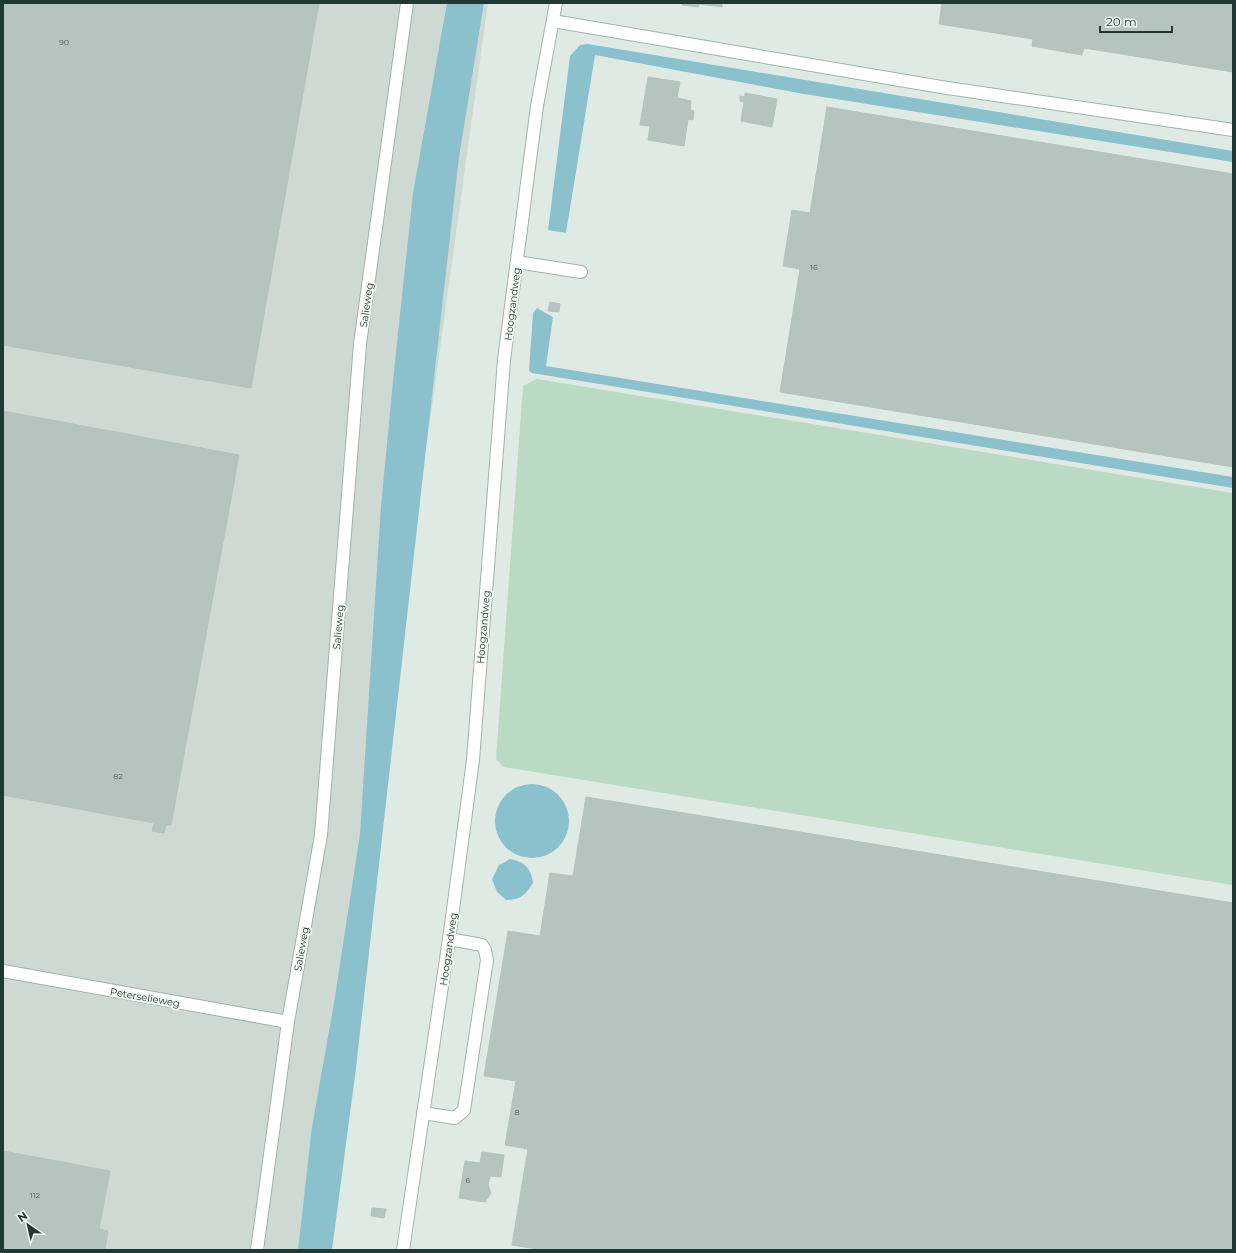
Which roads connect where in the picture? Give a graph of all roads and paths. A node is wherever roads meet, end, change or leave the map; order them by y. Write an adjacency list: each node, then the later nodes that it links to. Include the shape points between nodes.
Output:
1 (407, 3): 9 (street, Salieweg, via 360,344 321,835)
2 (556, 3): 3 (street, Hoogzandweg)
3 (553, 21): 4 (street, via 941,87); 5 (street, Hoogzandweg, via 537,106)
4 (1233, 130)
5 (517, 262): 6 (street); 7 (street, Hoogzandweg, via 504,368 473,760)
6 (581, 272)
7 (449, 939): 10 (street, Hoogzandweg); 10 (street, via 482,945 487,960 468,1088 464,1110 455,1118)
8 (3, 971): 9 (street, Peterselieweg)
9 (288, 1022): 11 (street, Salieweg)
10 (423, 1113): 12 (street, Hoogzandweg)
11 (257, 1250)
12 (403, 1250)

